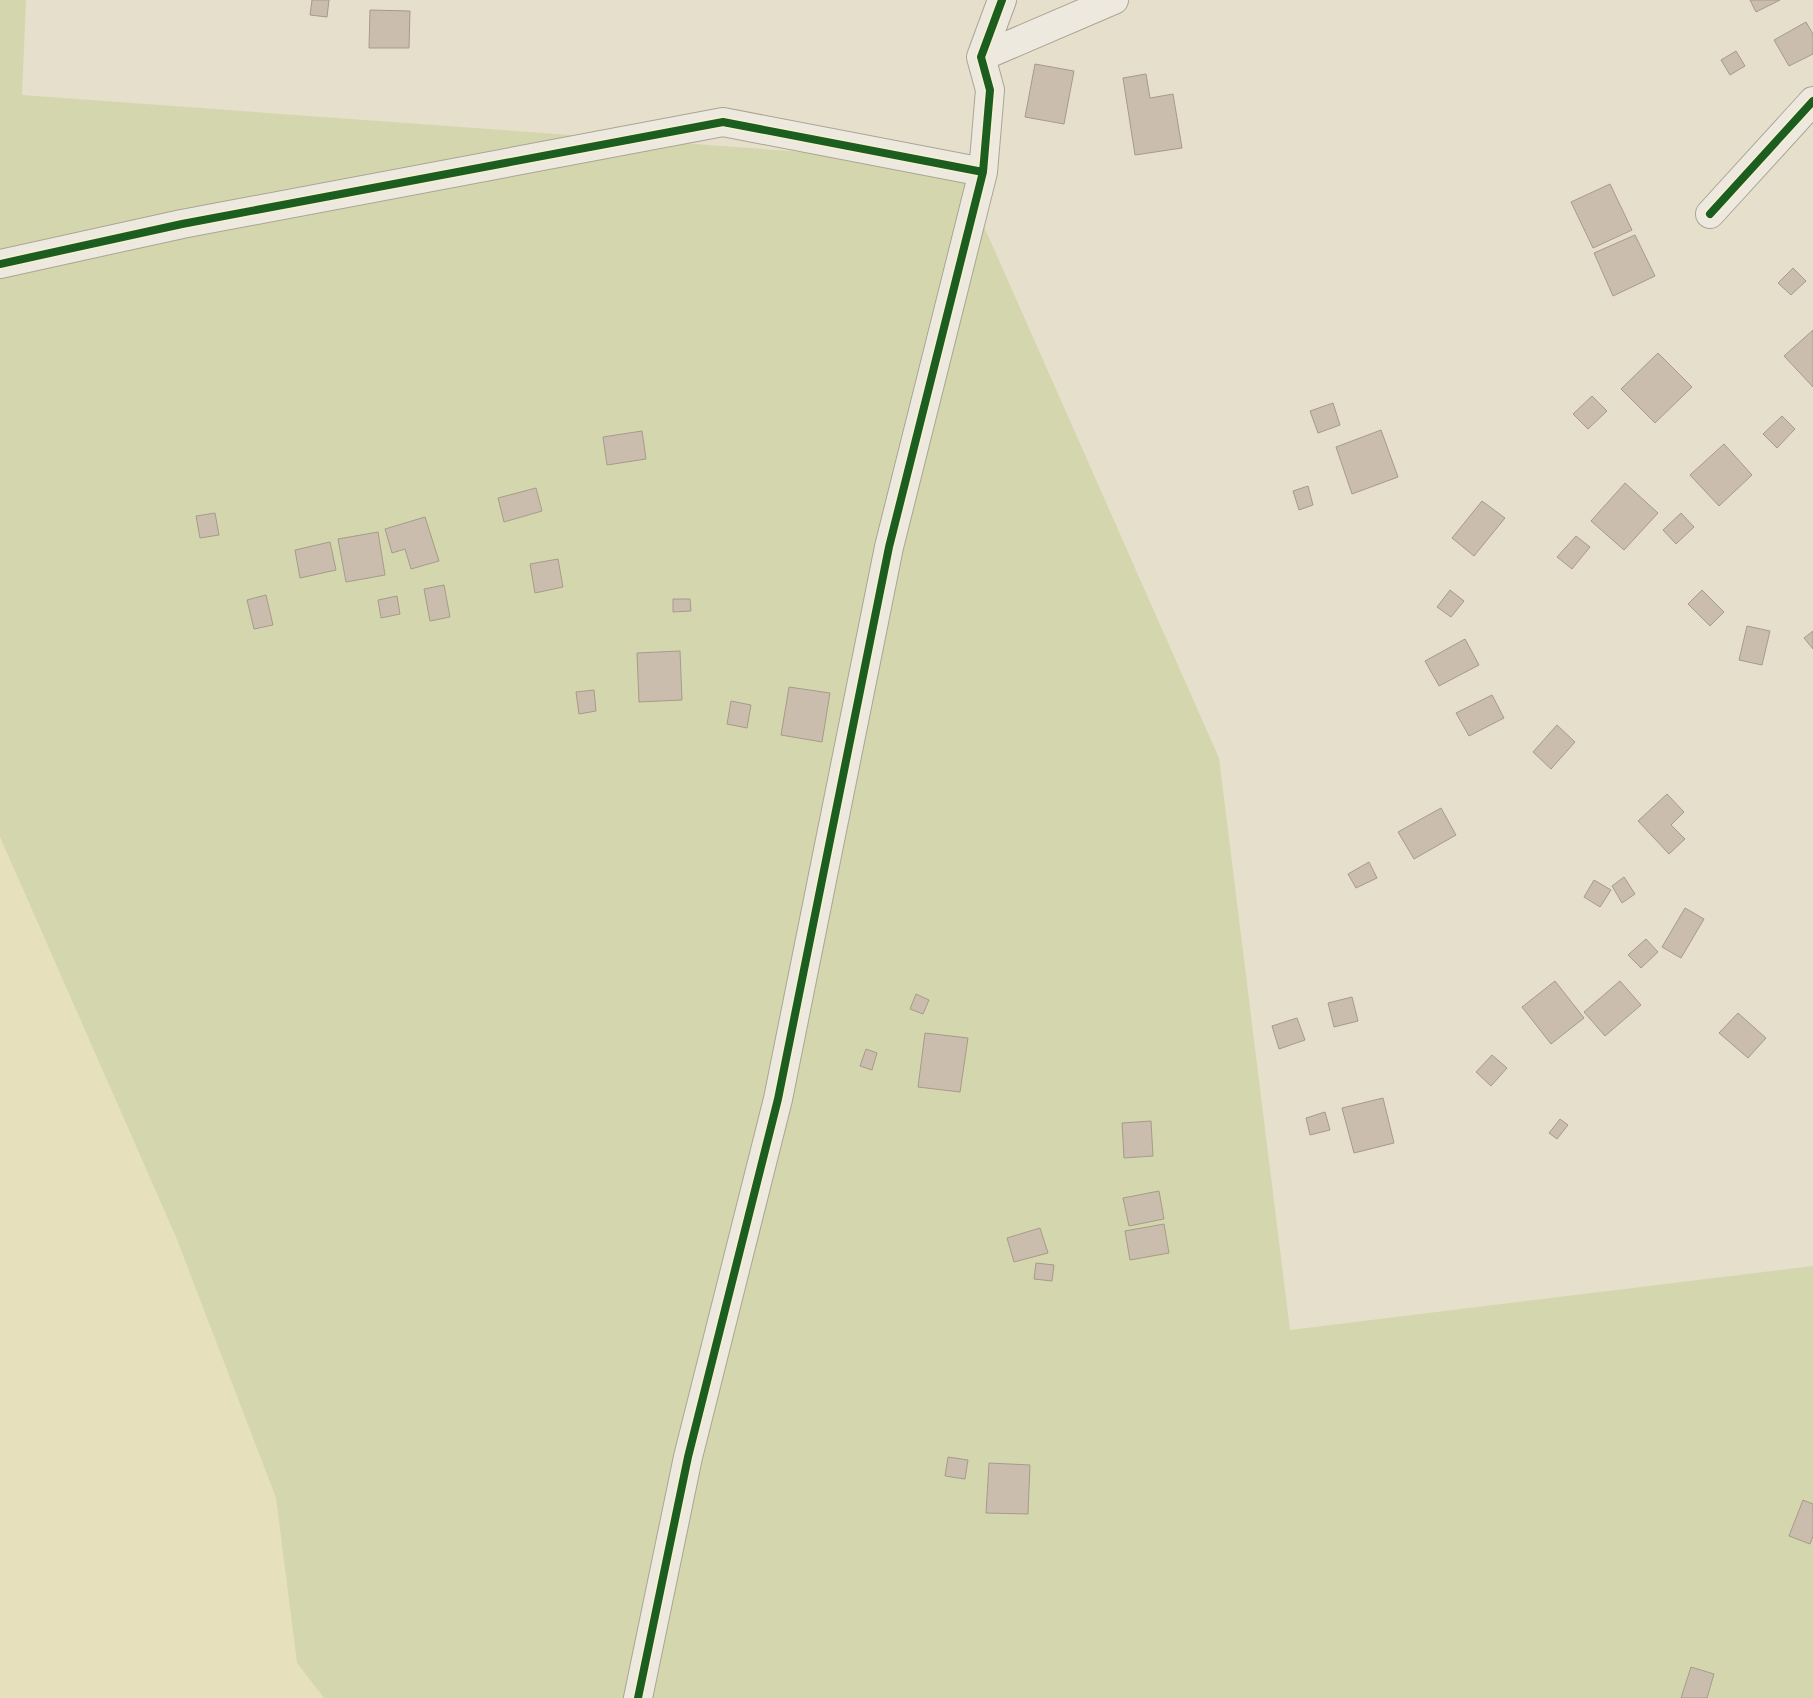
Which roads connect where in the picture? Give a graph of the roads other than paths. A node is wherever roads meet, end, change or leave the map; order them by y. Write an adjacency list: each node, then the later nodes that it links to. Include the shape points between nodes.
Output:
1 (1002, 0): 3 (street)
2 (1114, 0): 3 (street)
3 (981, 57): 5 (street, via 990,90)
4 (1813, 101): 6 (street)
5 (983, 172): 7 (street, via 723,122 182,224); 8 (street, via 889,547 778,1100 688,1457)
6 (1710, 214)
7 (0, 264)
8 (638, 1698)

